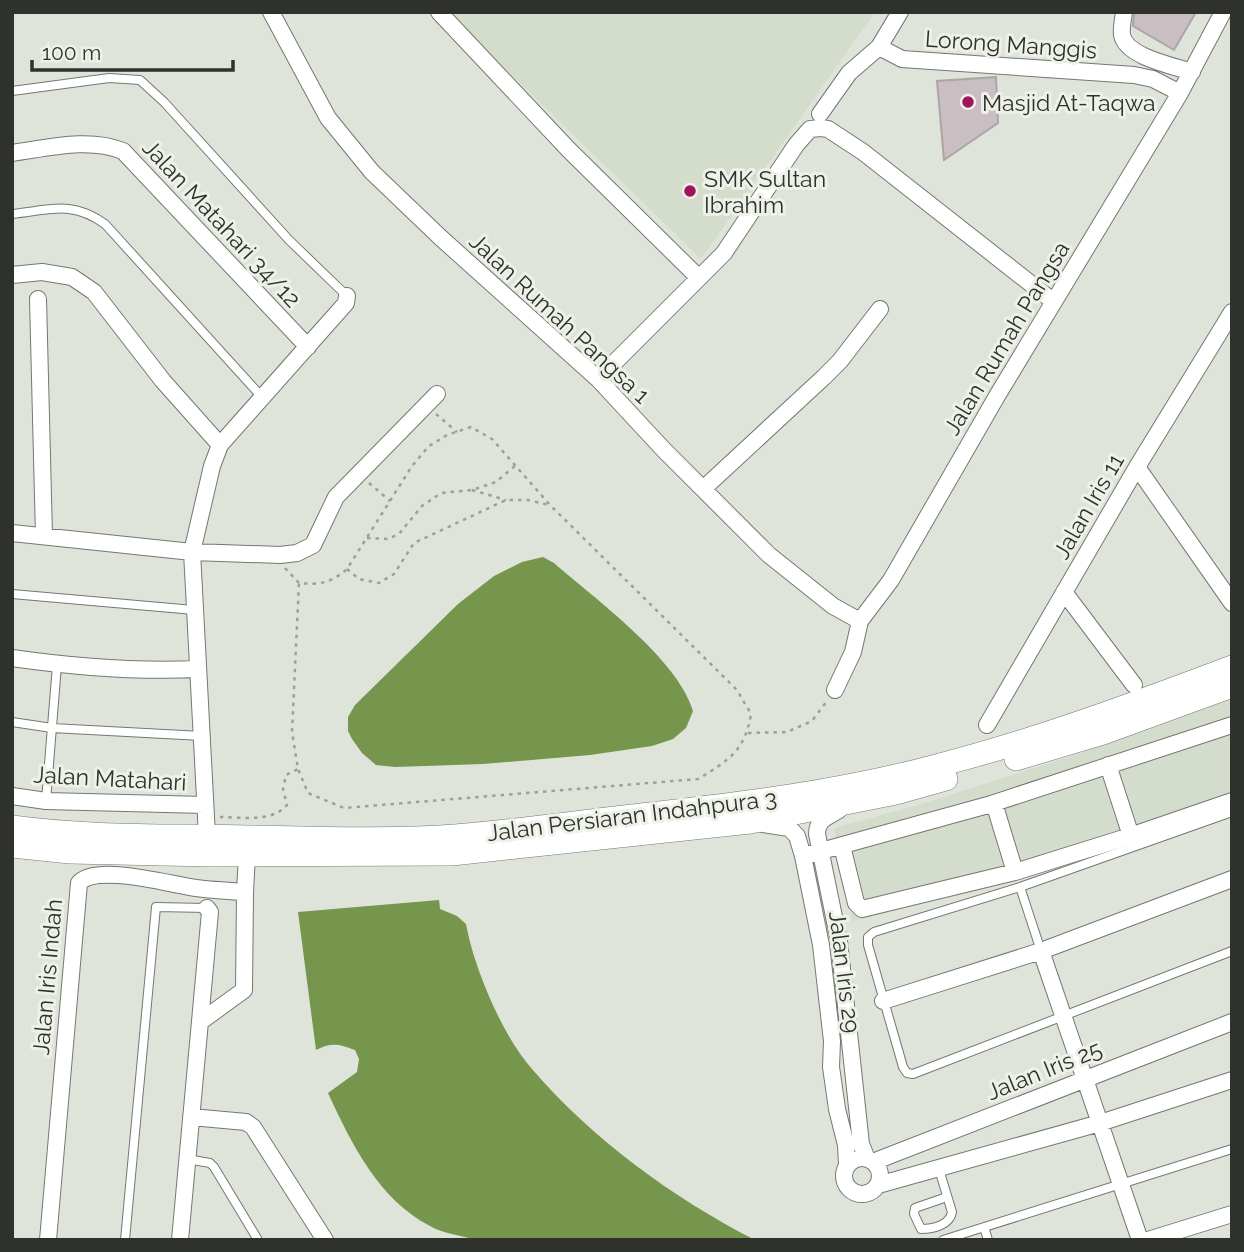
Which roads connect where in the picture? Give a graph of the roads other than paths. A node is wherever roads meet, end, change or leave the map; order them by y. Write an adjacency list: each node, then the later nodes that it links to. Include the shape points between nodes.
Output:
1 (271, 12): 21 (street, Jalan Rumah Pangsa 1, via 313,94 354,152 441,238)
2 (439, 12): 14 (street, via 551,132)
3 (900, 12): 6 (street, Lorong Manggis)
4 (1124, 12): 7 (street, via 1122,34 1130,48)
5 (1223, 12): 7 (street, Jalan Rumah Pangsa)
6 (879, 47): 9 (street, Lorong Manggis, via 902,59 1134,75); 10 (street, via 849,73)
7 (1192, 72): 9 (street, Jalan Rumah Pangsa)
8 (12, 91): 15 (lane, via 109,78 140,80)
9 (1180, 93): 17 (street, Jalan Rumah Pangsa)
10 (820, 114)
11 (12, 153): 20 (street, Jalan Matahari 34/12, via 82,144 123,151)
12 (12, 214): 22 (lane, via 80,209 105,224)
13 (12, 275): 24 (street, via 72,276 94,292 163,381)
14 (699, 278): 17 (street, via 724,253 796,145 810,129 821,128 863,152); 21 (street)
15 (347, 296): 20 (street)
16 (38, 299): 28 (street)
17 (1054, 302): 34 (street, Jalan Rumah Pangsa, via 891,580)
18 (880, 309): 26 (street, via 840,361)
19 (1232, 312): 25 (street, Jalan Iris 11)
20 (308, 347): 22 (street)
21 (598, 379): 26 (street, Jalan Rumah Pangsa 1)
22 (261, 396): 24 (street)
23 (432, 399): 29 (street, via 336,497 313,545 280,555)
24 (220, 444): 29 (street)
25 (1137, 467): 30 (street, Jalan Iris 11); 32 (street)
26 (703, 489): 34 (street, Jalan Rumah Pangsa 1, via 798,580)
27 (12, 533): 28 (street)
28 (44, 536): 29 (street)
29 (192, 552): 33 (street)
30 (1064, 592): 39 (street); 44 (street, Jalan Iris 11)
31 (12, 594): 33 (lane)
32 (1232, 603)
33 (194, 610): 38 (street)
34 (860, 621): 41 (street, Jalan Rumah Pangsa, via 853,652)
35 (12, 658): 36 (street)
36 (57, 665): 38 (street, via 143,671); 45 (lane)
37 (1232, 667): 54 (main road, Jalan Persiaran Indahpura 3, via 1098,718 983,754 809,794 453,836 345,838)
38 (198, 669): 46 (street)
39 (1135, 685)
40 (1232, 686): 51 (main road, Jalan Persiaran Indahpura 3, via 1057,747)
41 (835, 690)
42 (12, 722): 45 (lane)
43 (1232, 724): 47 (street)
44 (987, 725)
45 (52, 728): 46 (lane); 49 (lane)
46 (202, 736): 54 (street)
47 (1108, 765): 52 (street); 57 (street)
48 (12, 796): 49 (street, Jalan Matahari)
49 (46, 801): 54 (street, Jalan Matahari)
50 (1232, 801): 57 (street)
51 (850, 803): 55 (main road, Jalan Persiaran Indahpura 3); 60 (street, Jalan Iris 29, via 821,820 817,828)
52 (994, 803): 59 (street); 63 (street)
53 (1232, 812): 63 (lane)
54 (206, 819): 56 (main road, Jalan Persiaran Indahpura 3, via 71,833)
55 (750, 822): 61 (main road, Jalan Persiaran Indahpura 3, via 452,854); 62 (street, Jalan Iris 29, via 789,828 797,836)
56 (12, 827)
57 (1131, 836): 63 (street)
58 (12, 846): 61 (main road, Jalan Persiaran Indahpura 3, via 70,852)
59 (842, 846): 60 (street); 63 (street, via 860,908)
60 (821, 851): 62 (street); 80 (street, Jalan Iris 29, via 839,941 861,1144)
61 (247, 855): 65 (street)
62 (803, 856): 81 (street, Jalan Iris 29, via 821,945 831,1067)
63 (1017, 879): 67 (lane); 69 (lane, via 868,937)
64 (1232, 879): 67 (street)
65 (246, 892): 71 (street, via 244,990); 88 (street, Jalan Iris Indah, via 99,875 79,883)
66 (207, 908): 71 (street); 89 (lane, via 156,907)
67 (1041, 951): 69 (street); 70 (street)
68 (1232, 951): 70 (lane)
69 (883, 1001): 70 (lane, via 904,1067 913,1074)
70 (1063, 1015): 73 (street)
71 (200, 1022): 75 (street)
72 (1232, 1022): 73 (street, Jalan Iris 25)
73 (1084, 1078): 76 (street); 77 (street, Jalan Iris 25)
74 (1232, 1080): 76 (street)
75 (191, 1117): 79 (street); 92 (street, via 246,1122 253,1127)
76 (1100, 1123): 82 (street); 83 (street)
77 (931, 1139): 80 (street, Jalan Iris 25); 82 (street)
78 (1232, 1149): 83 (lane)
79 (187, 1159): 90 (street); 91 (lane, via 214,1167)
80 (870, 1160): 81 (street, via 860,1158); 84 (street, via 879,1170)
81 (847, 1166): 84 (street, via 843,1177 851,1191 868,1193)
82 (939, 1166): 84 (street); 85 (lane)
83 (1121, 1184): 87 (lane); 95 (street)
84 (878, 1185)
85 (947, 1197): 85 (lane, via 952,1212 948,1222 921,1229 915,1208)
86 (1232, 1214): 96 (street)
87 (984, 1227): 93 (lane); 94 (lane)
88 (48, 1240)
89 (125, 1240)
90 (180, 1240)
91 (258, 1240)
92 (325, 1240)
93 (943, 1240)
94 (988, 1240)
95 (1140, 1240)
96 (1148, 1240)

